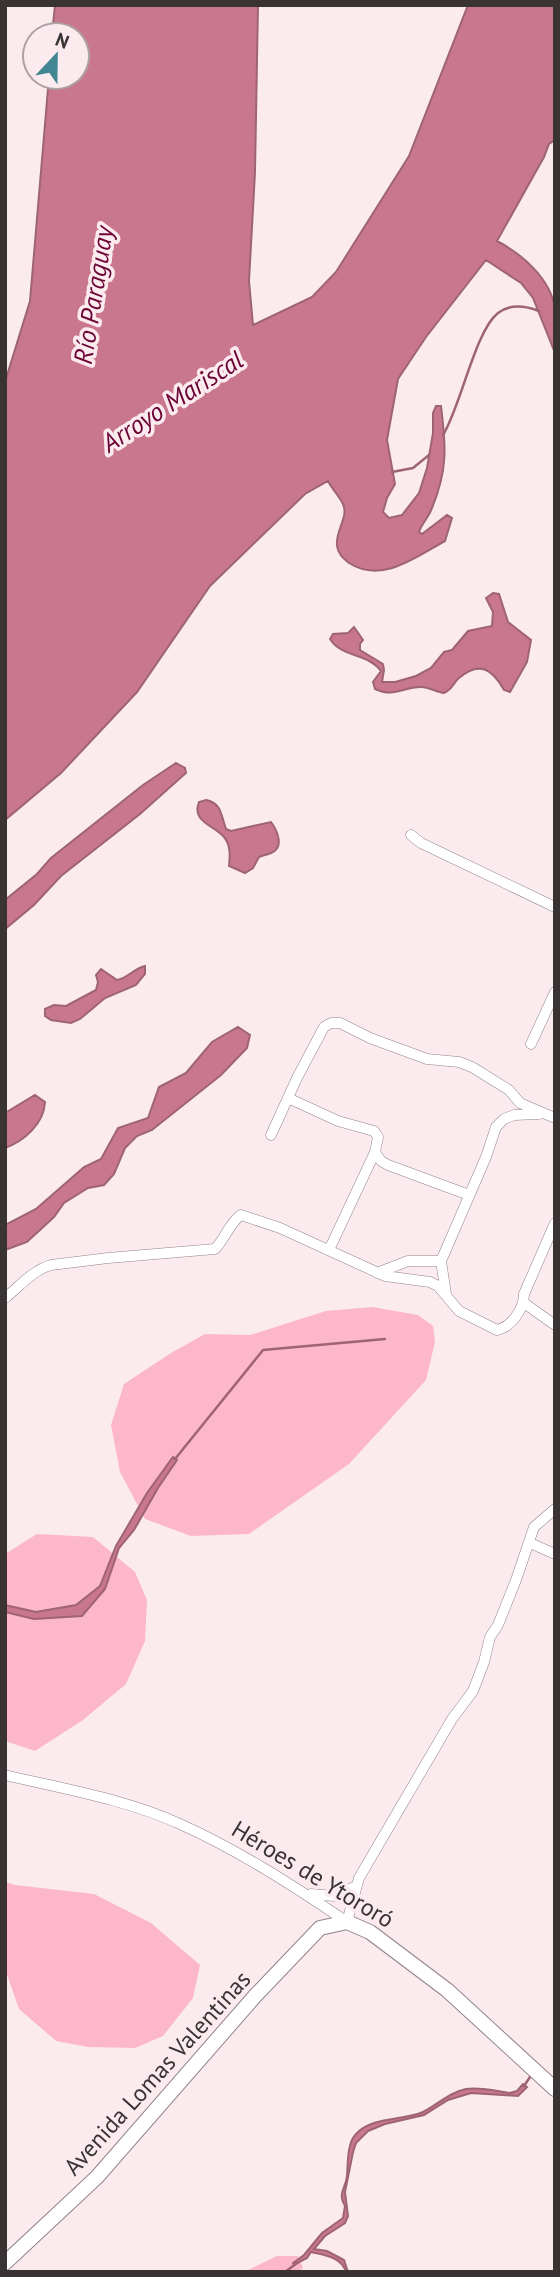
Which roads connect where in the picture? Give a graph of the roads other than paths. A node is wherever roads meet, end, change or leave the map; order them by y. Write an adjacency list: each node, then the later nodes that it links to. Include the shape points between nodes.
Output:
1 (411, 835): 2 (street)
2 (555, 907)
3 (555, 992): 4 (street)
4 (531, 1044)
5 (288, 1098): 6 (street, via 324,1027 340,1023 427,1059 472,1067 509,1090 520,1103); 7 (street); 8 (street, via 338,1121 374,1130 378,1137)
6 (553, 1117): 9 (street, via 523,1114 504,1119 496,1127)
7 (271, 1135)
8 (375, 1152): 9 (street, via 388,1165); 11 (street)
9 (469, 1195): 12 (street)
10 (555, 1223): 16 (street)
11 (329, 1250): 13 (street); 15 (street, via 241,1215 215,1249 51,1265)
12 (441, 1261): 13 (street, via 400,1262); 14 (street)
13 (377, 1273): 14 (street, via 430,1282)
14 (446, 1297): 16 (street, via 465,1314 498,1330 509,1324)
15 (5, 1298)
16 (524, 1303): 17 (street); 18 (street)
17 (555, 1317)
18 (555, 1325)
19 (555, 1509): 20 (street, via 534,1527)
20 (530, 1544): 21 (street); 23 (street, via 473,1690)
21 (555, 1555)
22 (5, 1775): 24 (street, Héroes de Ytororó, via 81,1791 180,1824)
23 (356, 1886): 24 (street, via 334,1896); 25 (street)
24 (307, 1894): 25 (street, Héroes de Ytororó)
25 (347, 1922): 26 (main road, Héroes de Ytororó, via 370,1932 447,1990); 27 (main road, Avenida Lomas Valentinas, via 320,1928 97,2177)
26 (555, 2089)
27 (5, 2263)

